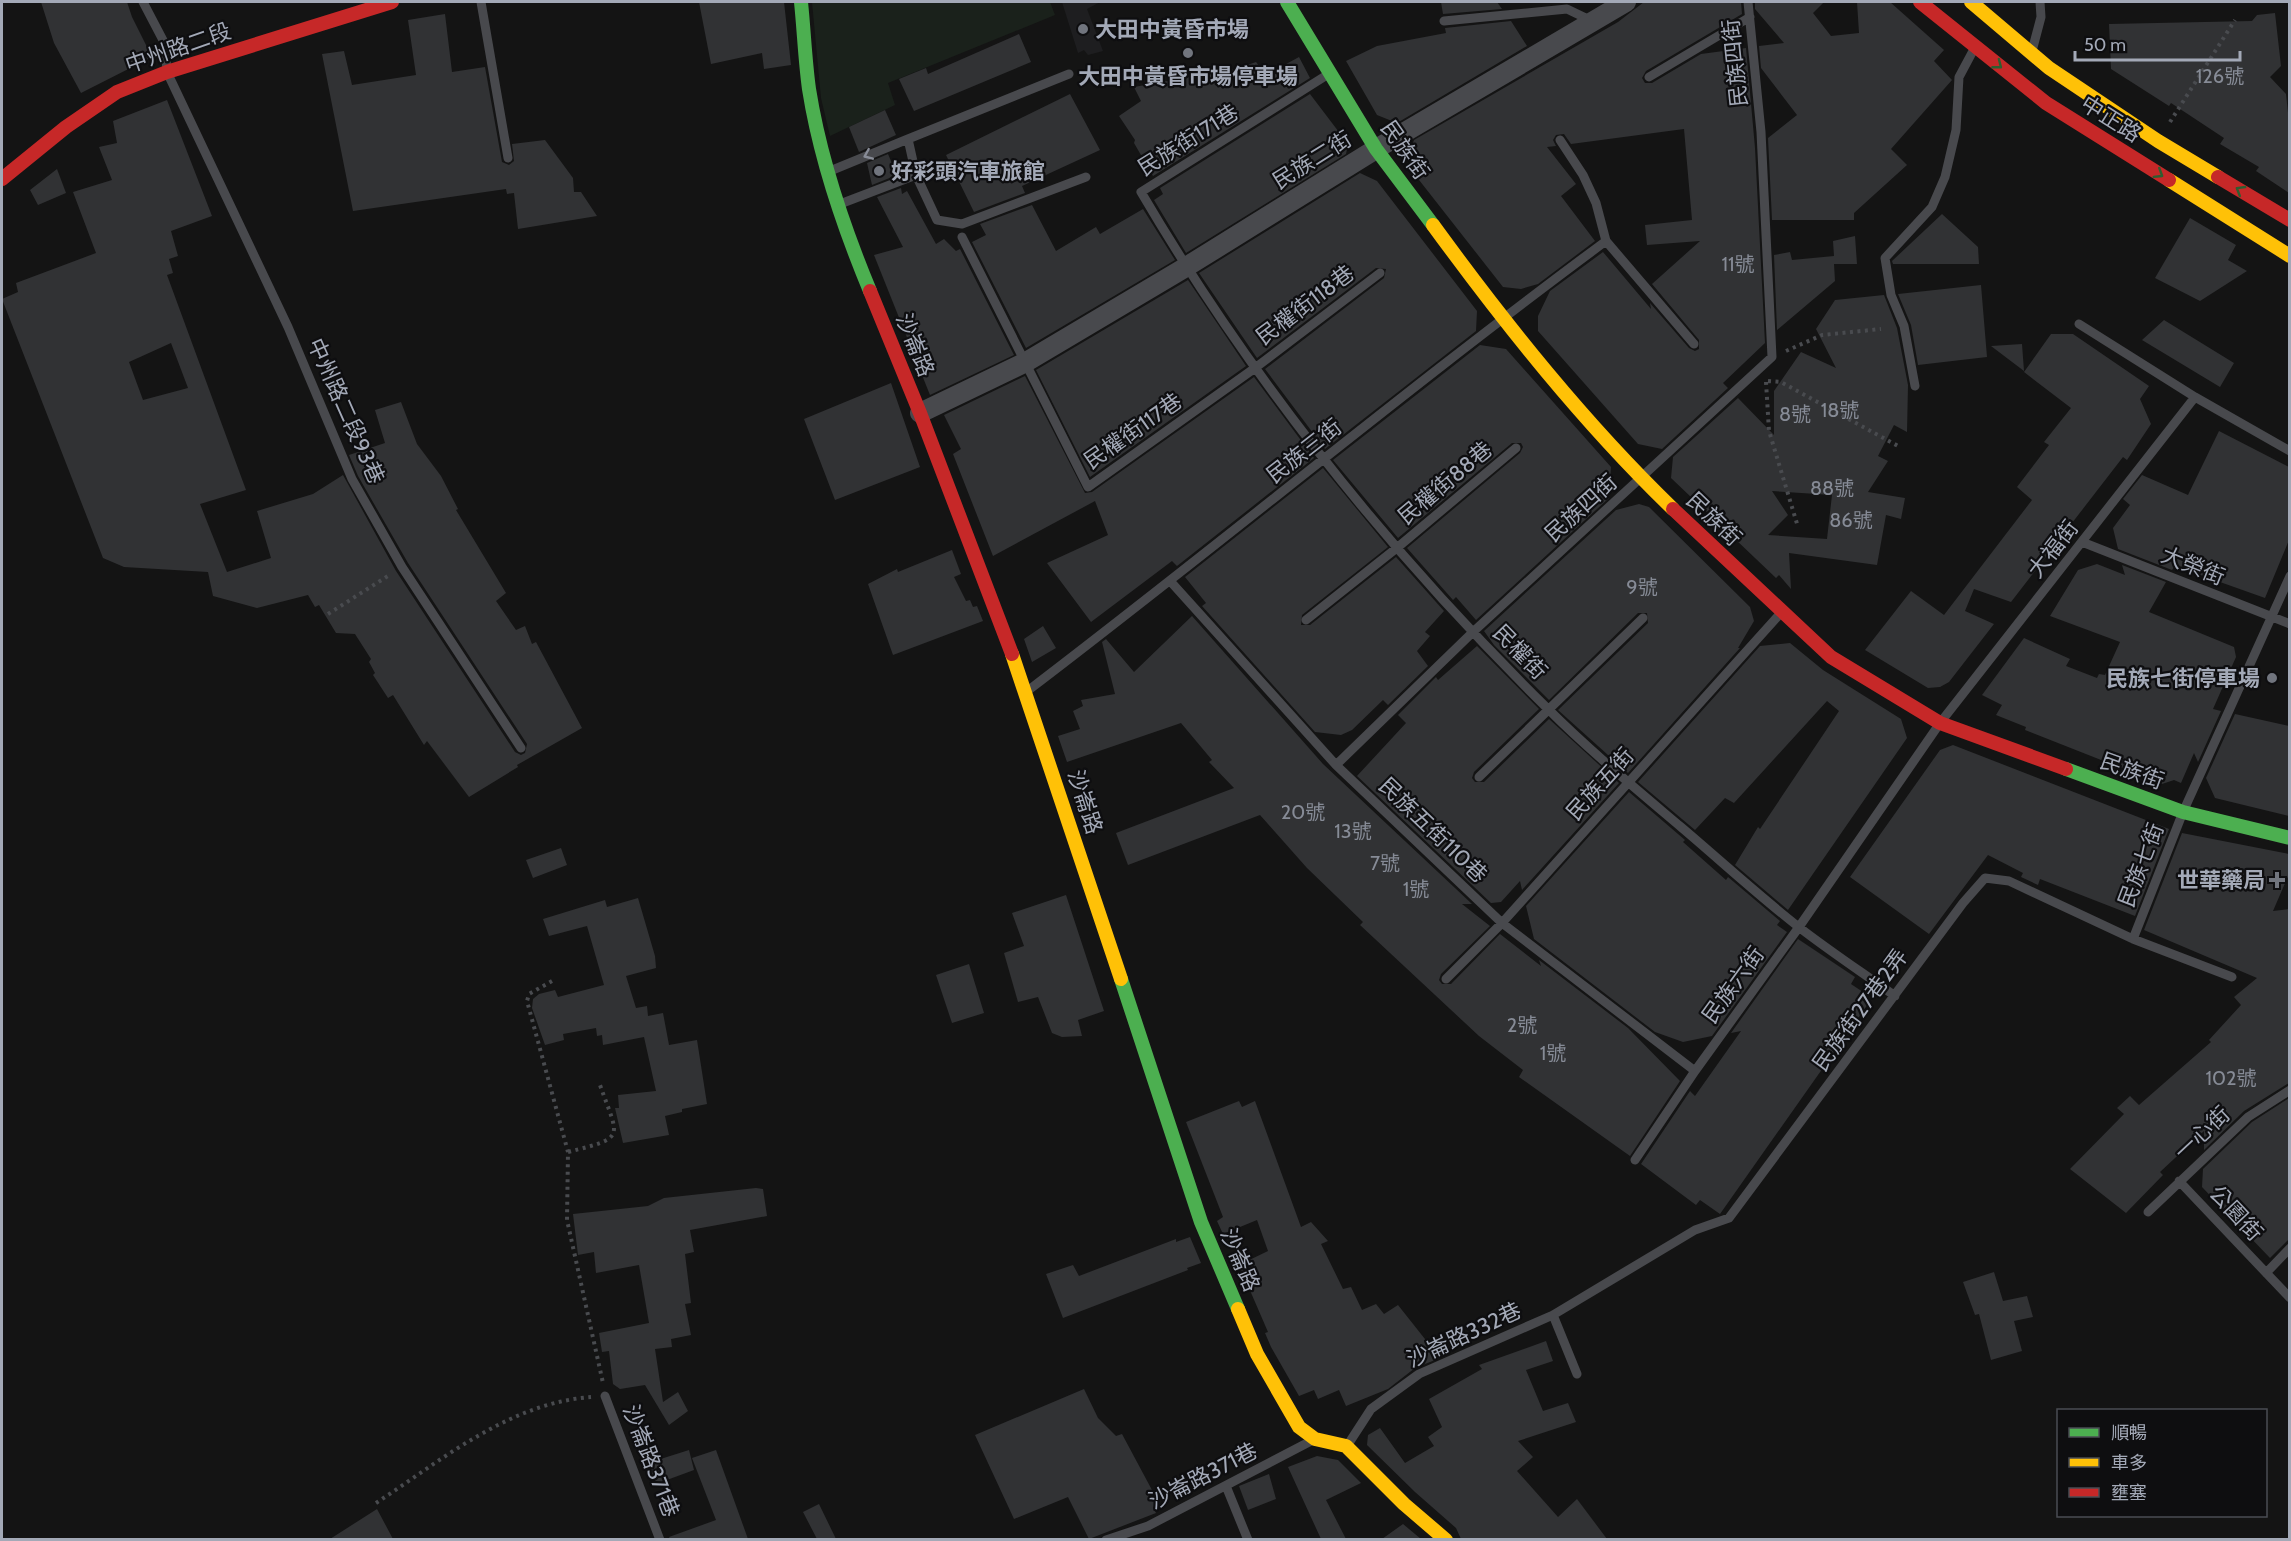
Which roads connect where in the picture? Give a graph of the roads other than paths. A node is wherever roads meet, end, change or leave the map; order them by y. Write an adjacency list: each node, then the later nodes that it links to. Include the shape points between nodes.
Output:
1 (143, 2): 16 (lane, 中州路二段93巷, via 165,45)
2 (392, 2): 16 (street, 中州路二段)
3 (481, 2): 23 (lane)
4 (801, 2): 24 (street, 沙崙路, via 809,88)
5 (1287, 2): 18 (street, 民族街)
6 (1626, 2): 13 (street, 民族二街)
7 (1748, 2): 11 (lane, 民族四街)
8 (1920, 2): 14 (street, 中正路)
9 (1971, 2): 15 (street, 中正路)
10 (2040, 2): 15 (lane, via 2041,17)
11 (1750, 17): 19 (lane); 46 (lane, 民族四街, via 1761,132 1769,360)
12 (1444, 21): 13 (lane, via 1567,9)
13 (1593, 21): 22 (street, 民族二街)
14 (1975, 47): 32 (street, 中正路, one-way to 32, via 2046,103); 40 (lane, via 1959,77 1956,130 1945,177 1932,207 1885,258)
15 (2031, 53): 29 (street, 中正路, one-way to 15, via 2158,141)
16 (167, 72): 27 (street, 中州路二段, via 117,92); 60 (lane, 中州路二段93巷, via 288,327 352,479 402,567)
17 (1069, 74): 20 (lane)
18 (1329, 74): 22 (street, 民族街); 33 (lane, 民族街171巷, via 1141,192)
19 (1649, 77)
20 (908, 139): 24 (lane, one-way to 24); 25 (lane)
21 (1560, 140): 31 (lane, via 1596,203)
22 (1376, 149): 33 (street, 民族二街); 35 (street, 民族街)
23 (508, 158)
24 (828, 172): 28 (street, 沙崙路)
25 (916, 175): 26 (lane, via 937,220 962,224); 28 (lane)
26 (1086, 177)
27 (2, 179)
28 (838, 205): 42 (street, 沙崙路, via 846,234)
29 (2289, 220)
30 (962, 237): 38 (lane)
31 (1606, 241): 35 (lane, 民族三街); 37 (lane)
32 (2289, 256)
33 (1186, 267): 38 (street, 民族二街); 39 (lane, 民權街)
34 (1380, 273): 39 (lane, 民權街118巷)
35 (1502, 318): 45 (lane, 民族三街); 46 (street, 民族街)
36 (2079, 324): 41 (lane)
37 (1694, 344)
38 (1026, 362): 39 (lane, 民權街117巷, via 1088,487); 42 (street, 民族二街)
39 (1255, 368): 45 (lane, 民權街)
40 (1916, 386)
41 (2194, 397): 44 (lane); 47 (lane, 大福街)
42 (920, 413): 57 (street, 沙崙路)
43 (1516, 448): 48 (lane, 民權街88巷)
44 (2289, 451)
45 (1325, 460): 48 (lane, 民權街); 50 (lane, 民族三街)
46 (1641, 479): 51 (street, 民族街); 56 (lane, 民族四街)
47 (2082, 542): 53 (lane, 大榮街); 59 (lane, 大福街)
48 (1398, 547): 54 (lane, 民權街88巷); 56 (lane, 民權街)
49 (2289, 576): 53 (lane, 民族七街)
50 (1171, 582): 57 (lane, 民族三街); 61 (lane)
51 (1781, 613): 59 (street, 民族街, via 1831,657); 63 (lane, 民族五街)
52 (1643, 618): 58 (lane)
53 (2272, 618): 55 (lane, 大榮街); 64 (lane, 民族七街)
54 (1306, 620)
55 (2289, 624)
56 (1474, 632): 58 (lane, 民權街); 61 (lane, 民族四街)
57 (1027, 692): 83 (street, 沙崙路, via 1201,1222 1257,1353 1299,1427)
58 (1548, 709): 62 (lane); 63 (lane, 民權街)
59 (1940, 723): 64 (street, 民族街); 67 (lane, 民族六街)
60 (521, 748)
61 (1336, 765): 66 (lane, 民族五街110巷)
62 (1479, 777)
63 (1627, 782): 66 (lane, 民族五街); 67 (lane, 民權街)
64 (2183, 812): 65 (street, 民族街); 68 (lane, 民族七街)
65 (2289, 838)
66 (1503, 923): 70 (lane, 民族五街); 72 (lane)
67 (1799, 927): 71 (lane, 民權街); 72 (lane, 民族六街)
68 (2133, 939): 69 (lane, 民族街27巷2弄); 71 (lane, 民族街27巷2弄, via 2009,881 1985,878)
69 (2232, 977)
70 (1446, 979)
71 (1895, 996): 80 (lane, 民族街27巷2弄, via 1729,1218 1695,1230)
72 (1695, 1071): 74 (lane, 民族六街)
73 (2289, 1090): 75 (lane, 一心街, via 2248,1118)
74 (1635, 1160)
75 (2179, 1181): 76 (lane, 一心街); 78 (lane, 公園街)
76 (2148, 1212)
77 (2289, 1248): 78 (lane)
78 (2266, 1273): 79 (lane, 公園街)
79 (2289, 1298)
80 (1553, 1316): 81 (lane); 84 (lane, 沙崙路332巷, via 1419,1374 1371,1409)
81 (1577, 1374)
82 (606, 1396): 86 (lane, 沙崙路371巷)
83 (1315, 1439): 84 (street); 85 (lane, 沙崙路371巷)
84 (1346, 1446): 89 (street)
85 (1226, 1486): 87 (lane, 沙崙路371巷, via 1148,1526); 88 (lane)
86 (660, 1539)
87 (1106, 1539)
88 (1248, 1539)
89 (1446, 1539)

